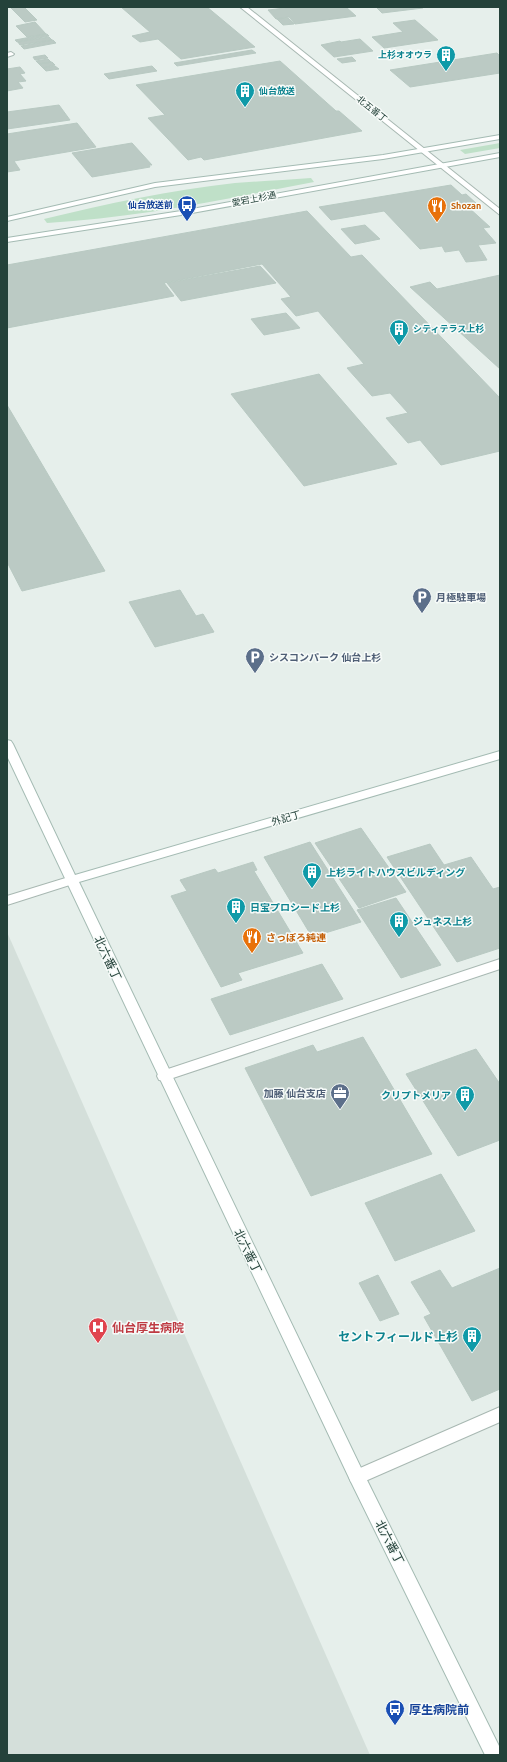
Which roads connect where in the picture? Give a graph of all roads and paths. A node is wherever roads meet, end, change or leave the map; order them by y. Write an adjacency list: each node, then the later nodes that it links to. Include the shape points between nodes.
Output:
1 (243, 7): 3 (street, 北五番丁)
2 (500, 137): 3 (street)
3 (423, 150): 5 (street, 北五番丁); 7 (street, via 383,158 156,185)
4 (500, 155): 5 (street, 愛宕上杉通)
5 (442, 165): 6 (street, 北五番丁); 8 (street, 愛宕上杉通, via 181,213)
6 (500, 213)
7 (7, 219)
8 (7, 240)
9 (7, 744): 11 (street, 北六番丁)
10 (500, 755): 11 (street, 外記丁)
11 (72, 880): 12 (street, 外記丁); 14 (street, 北六番丁)
12 (7, 901)
13 (500, 964): 14 (street)
14 (164, 1076): 16 (street, 北六番丁)
15 (500, 1414): 16 (street)
16 (357, 1477): 17 (street, 北六番丁)
17 (494, 1755)

